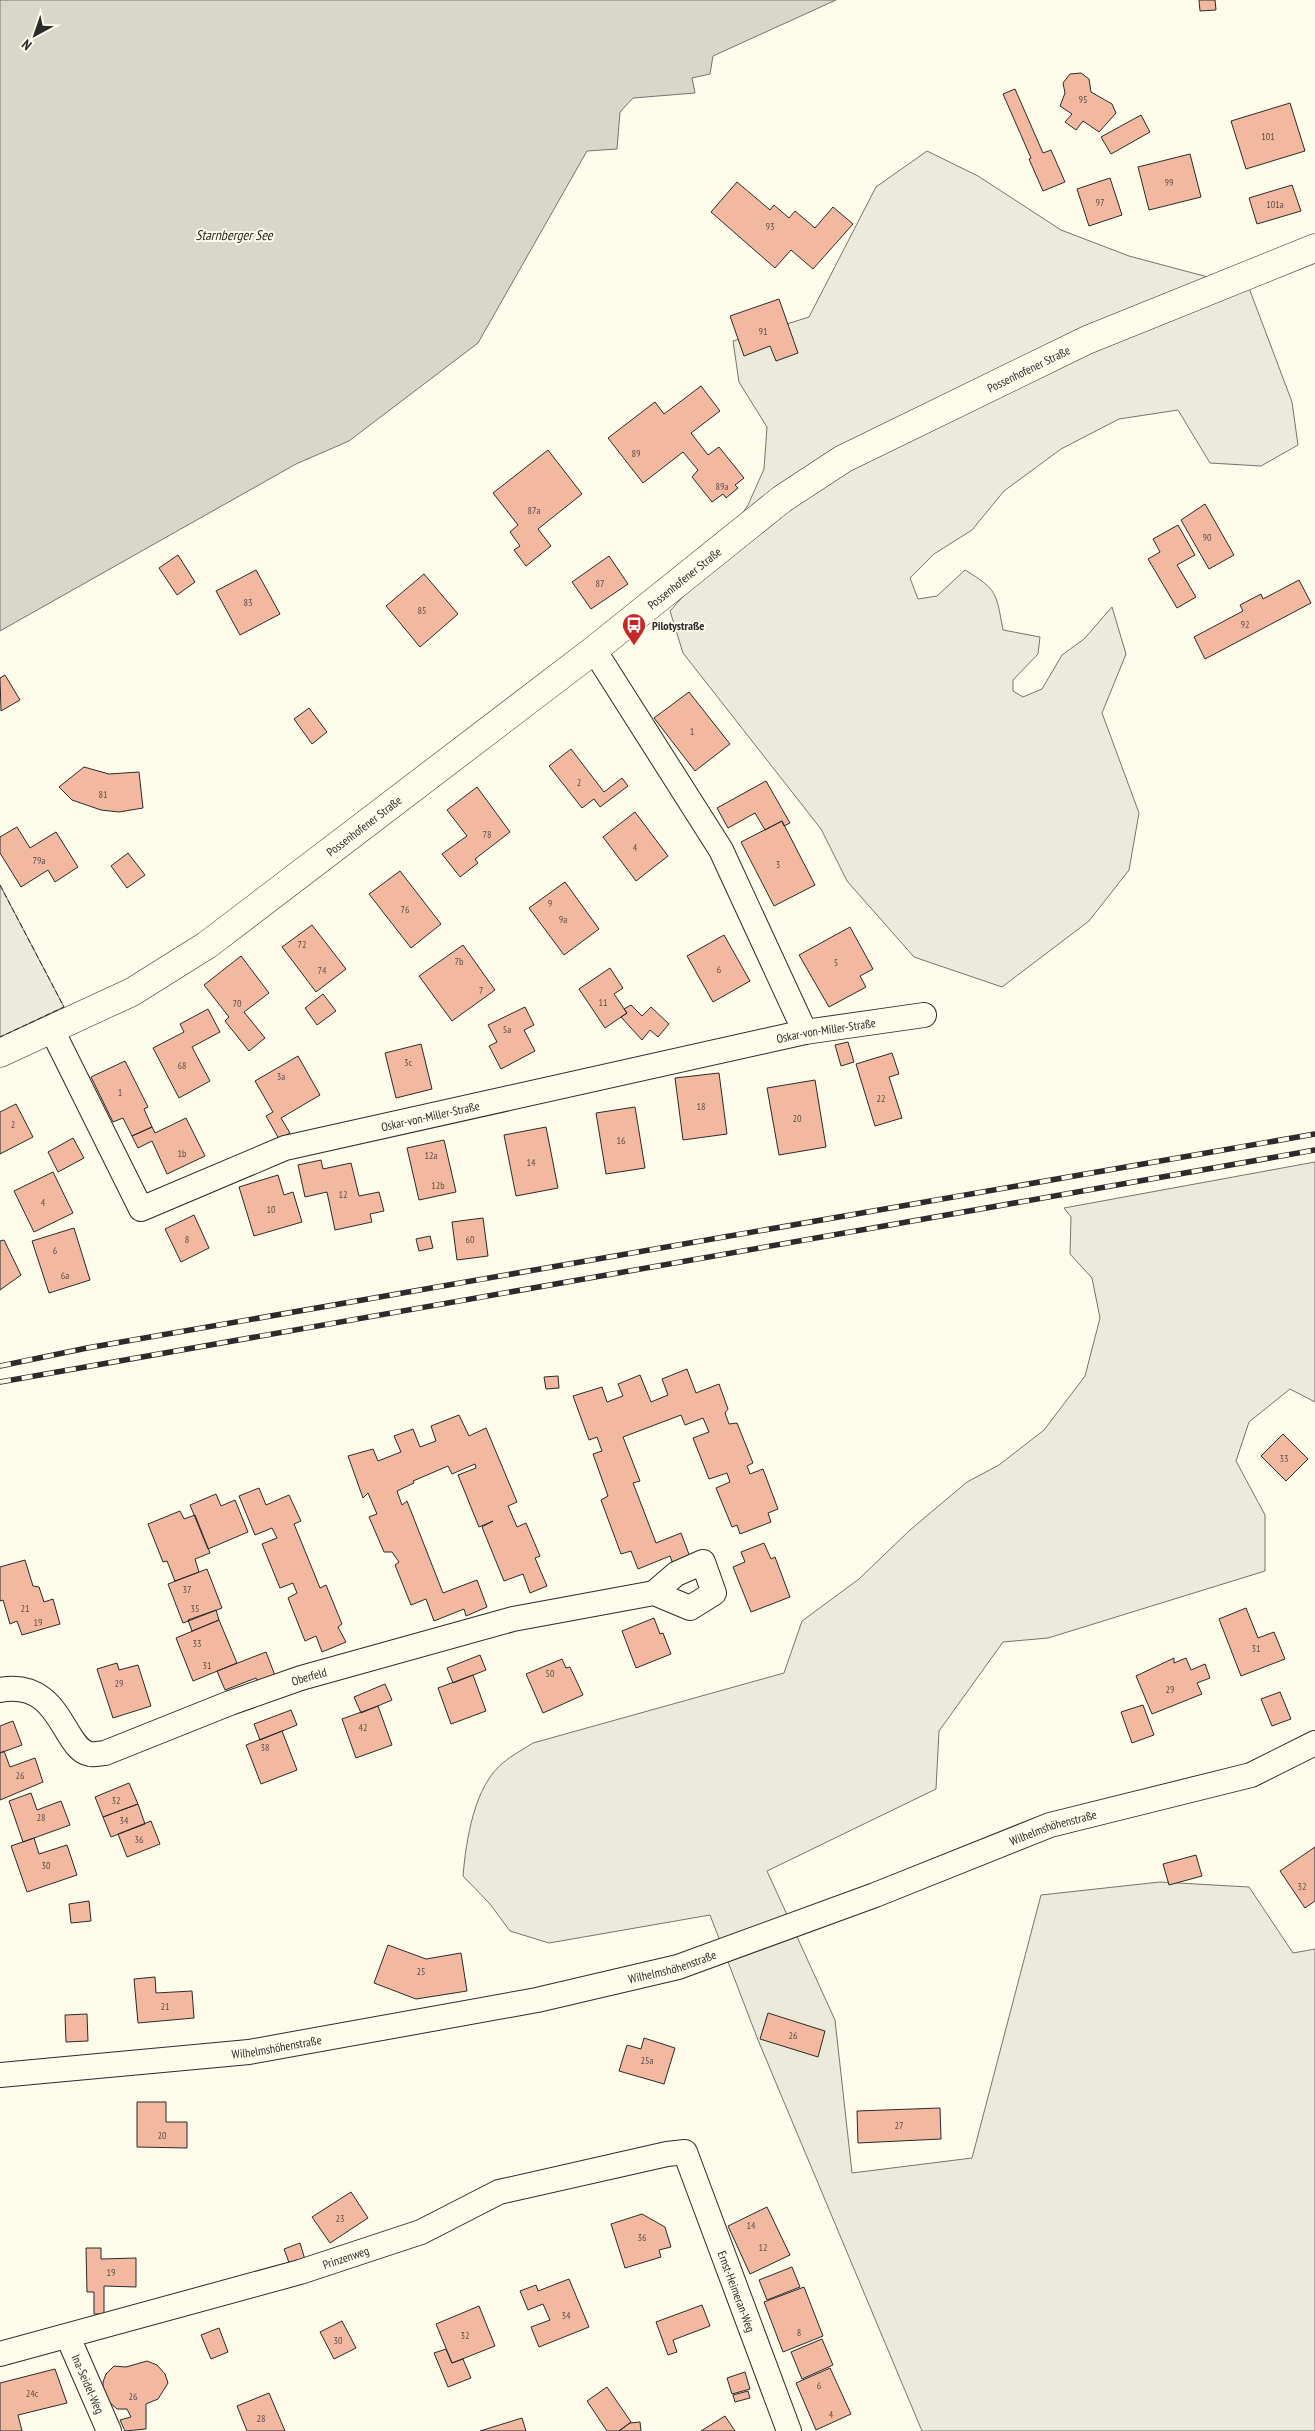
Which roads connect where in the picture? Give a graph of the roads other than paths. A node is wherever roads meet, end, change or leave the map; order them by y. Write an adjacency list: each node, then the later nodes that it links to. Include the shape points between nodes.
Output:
1 (1315, 248): 2 (main road, Possenhofener Straße, via 1087,340 842,459 782,499)
2 (594, 650): 4 (main road, Possenhofener Straße, via 207,945 132,992); 5 (street, via 721,850)
3 (924, 1015): 5 (street, Oskar-von-Miller-Straße)
4 (52, 1030): 5 (street, Oskar-von-Miller-Straße, via 141,1209 284,1148); 6 (main road, Possenhofener Straße)
5 (805, 1032)
6 (0, 1053)
7 (654, 1593): 8 (street, Oberfeld, via 513,1619 301,1678 105,1753 89,1754 78,1747 57,1712 38,1696 14,1688)
8 (0, 1690)
9 (1315, 1743): 10 (street, Wilhelmshöhenstraße, via 1251,1775 1050,1825 875,1895 678,1967 537,2000 249,2052)
10 (0, 2075)
11 (685, 2152): 12 (street, Prinzenweg, via 499,2192 421,2232 300,2272); 15 (street, Ernst-Heimeran-Weg)
12 (68, 2337): 13 (street, Prinzenweg); 14 (street, Ina-Seidel-Weg)
13 (0, 2354)
14 (109, 2431)
15 (789, 2431)

